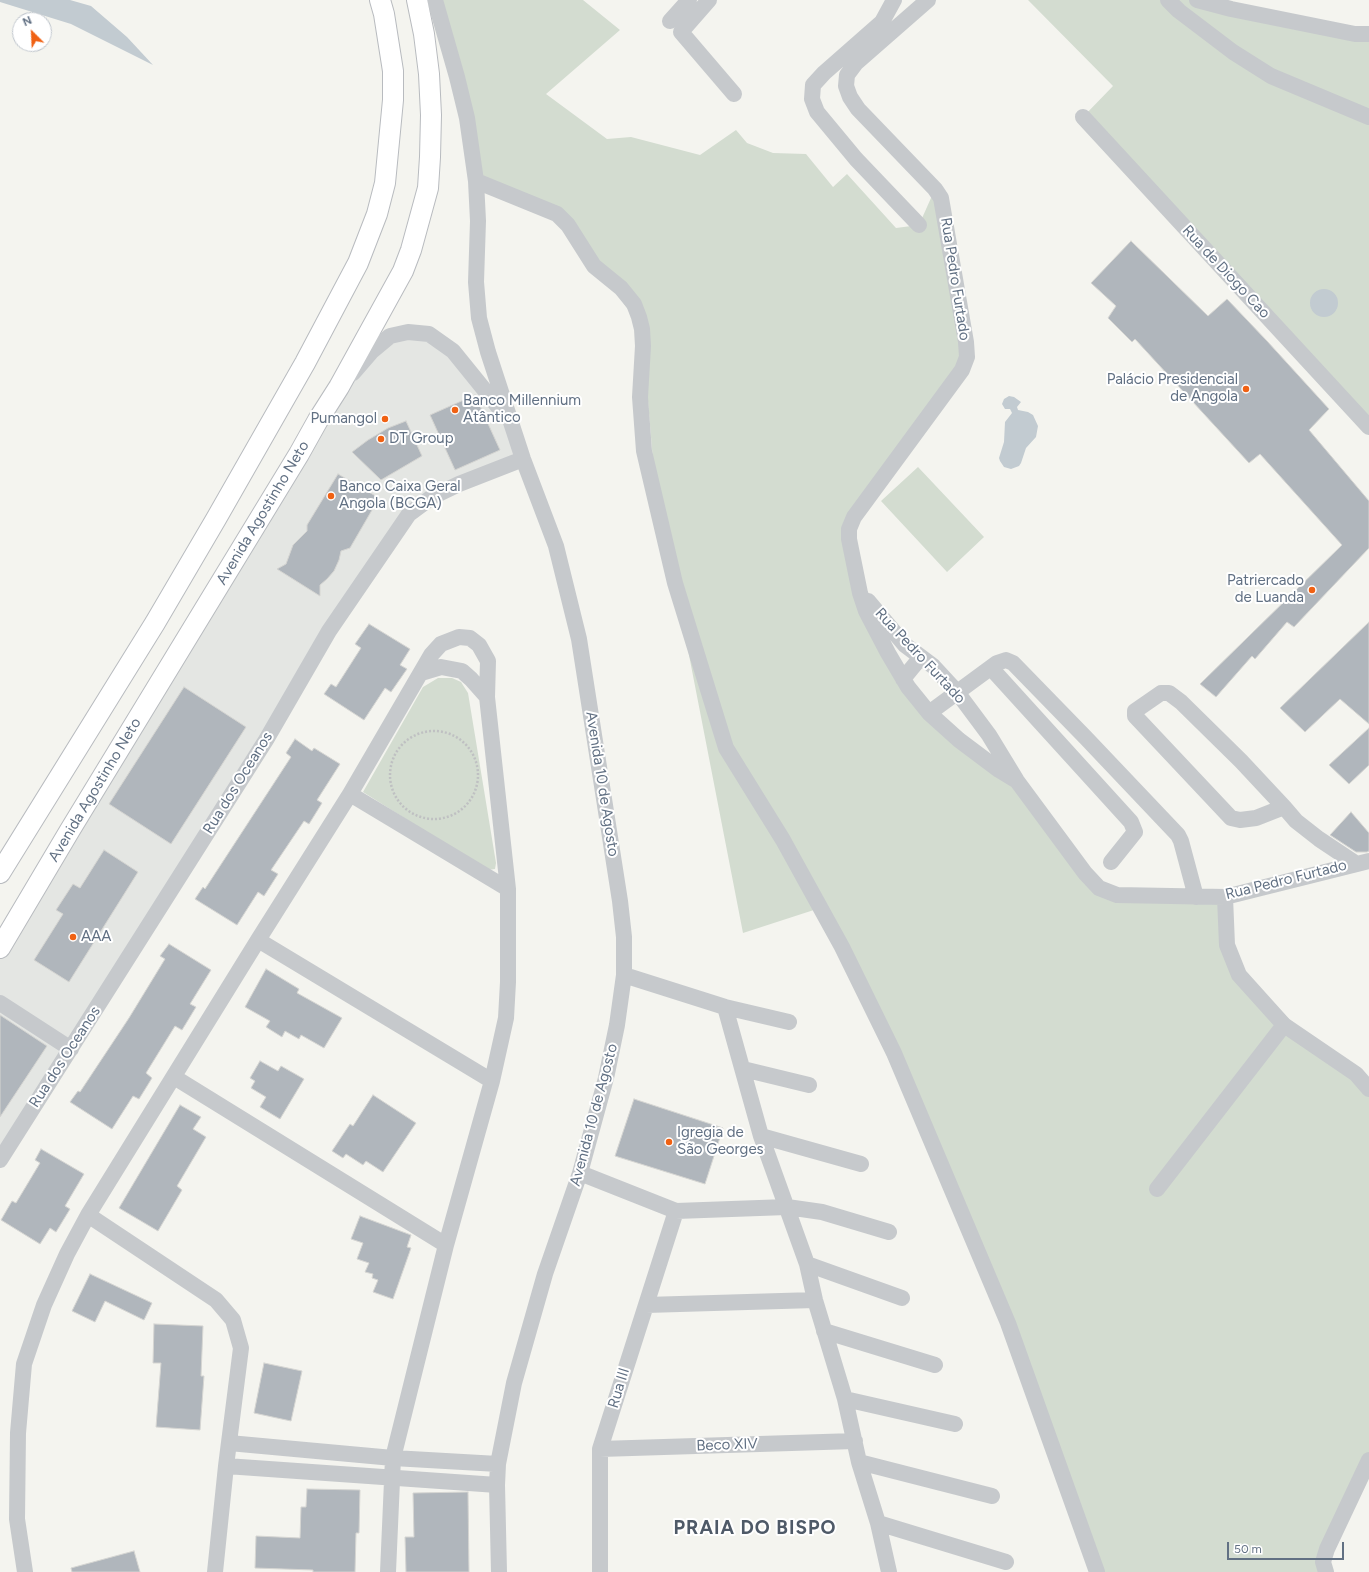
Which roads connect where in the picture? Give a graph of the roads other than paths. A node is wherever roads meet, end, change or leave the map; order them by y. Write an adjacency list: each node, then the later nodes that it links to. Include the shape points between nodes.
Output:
1 (380, 0): 34 (main road, via 393,71 393,100 385,183 377,214 358,263 305,364 216,519)
2 (417, 0): 17 (main road, Avenida Agostinho Neto, via 424,34 431,108 428,188 411,250 402,271)
3 (435, 0): 15 (street, Avenida 10 de Agosto, via 467,118)
4 (689, 0): 10 (street)
5 (709, 0): 12 (street, via 681,32)
6 (894, 0): 16 (street, via 882,22 813,85 812,99 817,112 856,160)
7 (928, 0): 21 (street, Rua Pedro Furtado, via 856,63 847,75 846,86 858,108 935,188 941,198 967,357 962,370 854,517 849,539)
8 (1168, 0): 14 (street, via 1233,52 1272,76)
9 (1197, 0): 11 (street, via 1231,10 1355,34)
10 (670, 21)
11 (1369, 34)
12 (734, 94)
13 (1083, 116): 19 (street, Rua de Diogo Cao)
14 (1369, 117)
15 (476, 180): 18 (street, Avenida 10 de Agosto, via 476,282 479,318); 88 (street, via 557,214 568,225 594,266 621,288 634,304 640,317 643,340 640,398 644,451 675,583 726,748 783,840 842,947 894,1053 1008,1323)
16 (919, 226)
17 (339, 387): 18 (street, via 372,351 390,336 408,332 428,334 453,351); 39 (main road, Avenida Agostinho Neto)
18 (510, 421): 20 (street, Avenida 10 de Agosto)
19 (1369, 427)
20 (523, 459): 40 (street, Avenida 10 de Agosto, via 556,546 579,639 620,900 624,937); 45 (street, Rua dos Oceanos, via 432,497 409,514 329,631 266,740)
21 (860, 594): 22 (street, Rua Pedro Furtado, via 878,611 905,645); 25 (street, Rua Pedro Furtado, via 866,611)
22 (921, 657): 25 (street); 26 (street, Rua Pedro Furtado)
23 (991, 668): 26 (street); 32 (street, via 1131,822 1135,832); 36 (street, via 1006,660 1012,663 1178,835)
24 (421, 673): 27 (street, via 441,667 462,671); 27 (street, via 441,644 460,637 470,638 479,645 488,661); 30 (street)
25 (903, 679): 28 (street, Rua Pedro Furtado)
26 (957, 692): 28 (street); 29 (street, Rua Pedro Furtado, via 989,735)
27 (488, 697): 35 (street)
28 (929, 713): 29 (street, Rua Pedro Furtado, via 976,754)
29 (1017, 781): 36 (street, Rua Pedro Furtado, via 1099,888 1117,895)
30 (350, 794): 35 (street); 38 (street)
31 (1284, 807): 31 (street, via 1256,818 1231,818 1135,716 1136,711 1161,693 1169,693 1241,761); 33 (street, via 1296,821 1314,834)
32 (1111, 862)
33 (1362, 862): 37 (street, Rua Pedro Furtado)
34 (0, 873)
35 (508, 889): 48 (street, via 506,1018)
36 (1196, 896): 37 (street, Rua Pedro Furtado)
37 (1225, 897): 44 (street, via 1227,945 1239,975)
38 (258, 940): 47 (street); 48 (street)
39 (0, 948)
40 (624, 975): 42 (street); 54 (street, Avenida 10 de Agosto, via 606,1078)
41 (0, 1004): 45 (street)
42 (725, 1007): 43 (street); 46 (street)
43 (789, 1022)
44 (1284, 1025): 50 (street, via 1356,1074); 55 (street)
45 (72, 1049): 52 (street, Rua dos Oceanos)
46 (743, 1069): 49 (street); 51 (street)
47 (174, 1077): 58 (street); 60 (street)
48 (492, 1081): 60 (street)
49 (810, 1086)
50 (1369, 1088)
51 (761, 1136): 53 (street); 56 (street)
52 (2, 1153)
53 (861, 1164)
54 (580, 1173): 57 (street); 75 (street, Avenida 10 de Agosto, via 545,1274 516,1376)
55 (1157, 1189)
56 (786, 1207): 57 (street); 59 (street, via 822,1212); 61 (street)
57 (676, 1210): 64 (street, Rua III)
58 (88, 1215): 70 (street, via 216,1300 233,1320 241,1348); 82 (street, via 44,1305 24,1364 18,1433 17,1519)
59 (889, 1232)
60 (446, 1245): 72 (street)
61 (807, 1264): 62 (street); 63 (street)
62 (902, 1298)
63 (815, 1300): 64 (street); 65 (street)
64 (646, 1305): 71 (street, Rua III)
65 (824, 1331): 66 (street); 67 (street)
66 (935, 1365)
67 (845, 1399): 68 (street); 69 (street)
68 (955, 1424)
69 (854, 1441): 71 (street, Beco XIV); 74 (street)
70 (229, 1443): 72 (street); 76 (street)
71 (600, 1449): 86 (street, Rua III)
72 (393, 1458): 75 (street); 77 (street)
73 (1369, 1460): 89 (street, via 1323,1562)
74 (860, 1462): 79 (street); 80 (street)
75 (498, 1464): 78 (street, Avenida 10 de Agosto)
76 (226, 1466): 77 (street); 83 (street)
77 (392, 1477): 78 (street); 84 (street)
78 (497, 1485): 85 (street, Avenida 10 de Agosto)
79 (992, 1496)
80 (878, 1523): 81 (street); 87 (street)
81 (1006, 1562)
82 (25, 1572)
83 (215, 1572)
84 (388, 1572)
85 (499, 1572)
86 (600, 1572)
87 (889, 1572)
88 (1097, 1572)
89 (1326, 1572)

